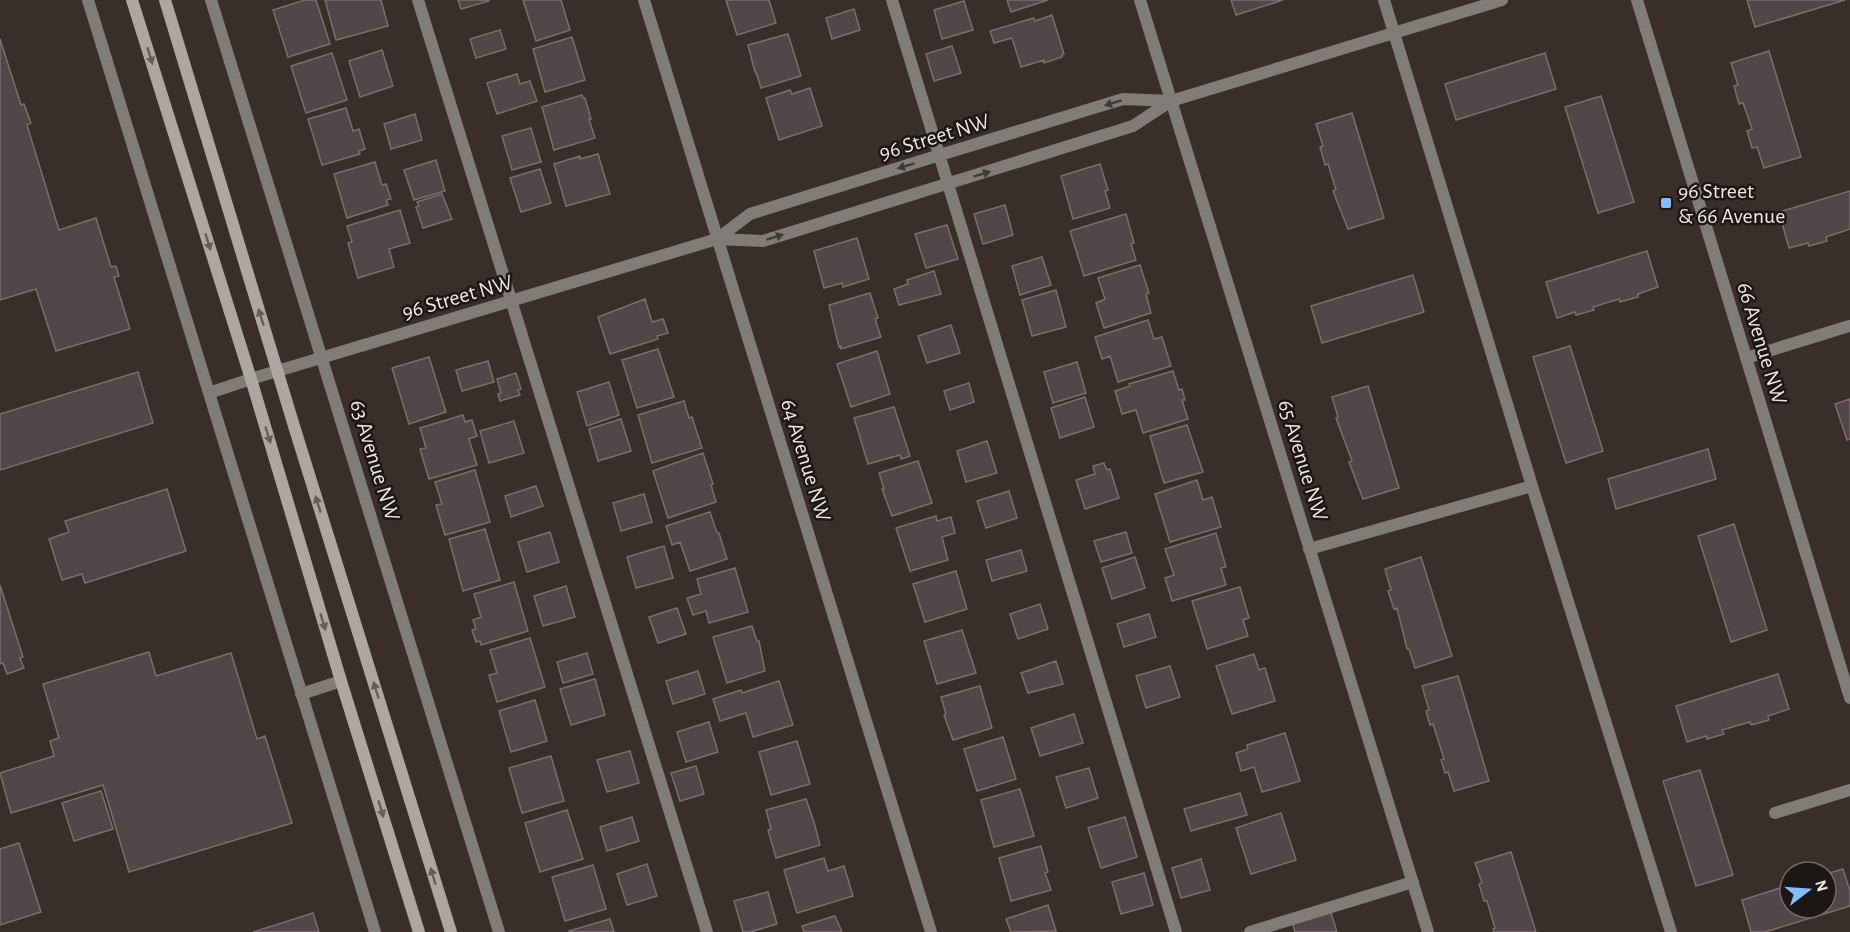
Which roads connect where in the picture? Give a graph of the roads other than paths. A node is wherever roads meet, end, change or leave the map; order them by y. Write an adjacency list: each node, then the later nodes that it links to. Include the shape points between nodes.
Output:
1 (88, 0): 23 (street)
2 (132, 0): 22 (main road, one-way to 22)
3 (165, 0): 21 (main road, one-way to 3)
4 (211, 0): 19 (street, 63 Avenue NW)
5 (417, 0): 17 (street)
6 (644, 0): 16 (street, 64 Avenue NW)
7 (892, 0): 14 (street)
8 (1140, 0): 13 (street, 65 Avenue NW)
9 (1384, 0): 12 (street)
10 (1502, 0): 12 (street, 96 Street NW)
11 (1637, 0): 20 (street, 66 Avenue NW)
12 (1395, 34): 13 (street, 96 Street NW); 24 (street)
13 (1171, 101): 14 (street, 96 Street NW, one-way to 14, via 1124,99); 15 (street, 96 Street NW, one-way to 13, via 1133,126); 25 (street, 65 Avenue NW)
14 (940, 155): 15 (street); 16 (street, 96 Street NW, one-way to 16, via 750,214)
15 (949, 184): 16 (street, 96 Street NW, one-way to 15, via 763,241); 38 (street)
16 (717, 239): 17 (street, 96 Street NW); 37 (street, 64 Avenue NW)
17 (510, 302): 19 (street, 96 Street NW); 36 (street)
18 (1849, 326): 20 (street)
19 (322, 357): 21 (street, 96 Street NW); 35 (street, 63 Avenue NW)
20 (1746, 358): 28 (street, 66 Avenue NW)
21 (277, 371): 22 (street, 96 Street NW); 34 (main road, one-way to 21)
22 (251, 379): 23 (street, 96 Street NW); 26 (main road, one-way to 26)
23 (209, 393): 27 (street)
24 (1532, 486): 25 (street); 41 (street)
25 (1309, 549): 31 (street, 65 Avenue NW)
26 (341, 681): 27 (street); 33 (main road, one-way to 33)
27 (301, 694): 32 (street)
28 (1850, 698)
29 (1850, 790): 30 (street)
30 (1775, 813)
31 (1413, 882): 39 (street); 40 (street, 65 Avenue NW)
32 (375, 932)
33 (419, 932)
34 (451, 932)
35 (499, 932)
36 (707, 932)
37 (931, 932)
38 (1176, 932)
39 (1250, 932)
40 (1428, 932)
41 (1671, 932)

